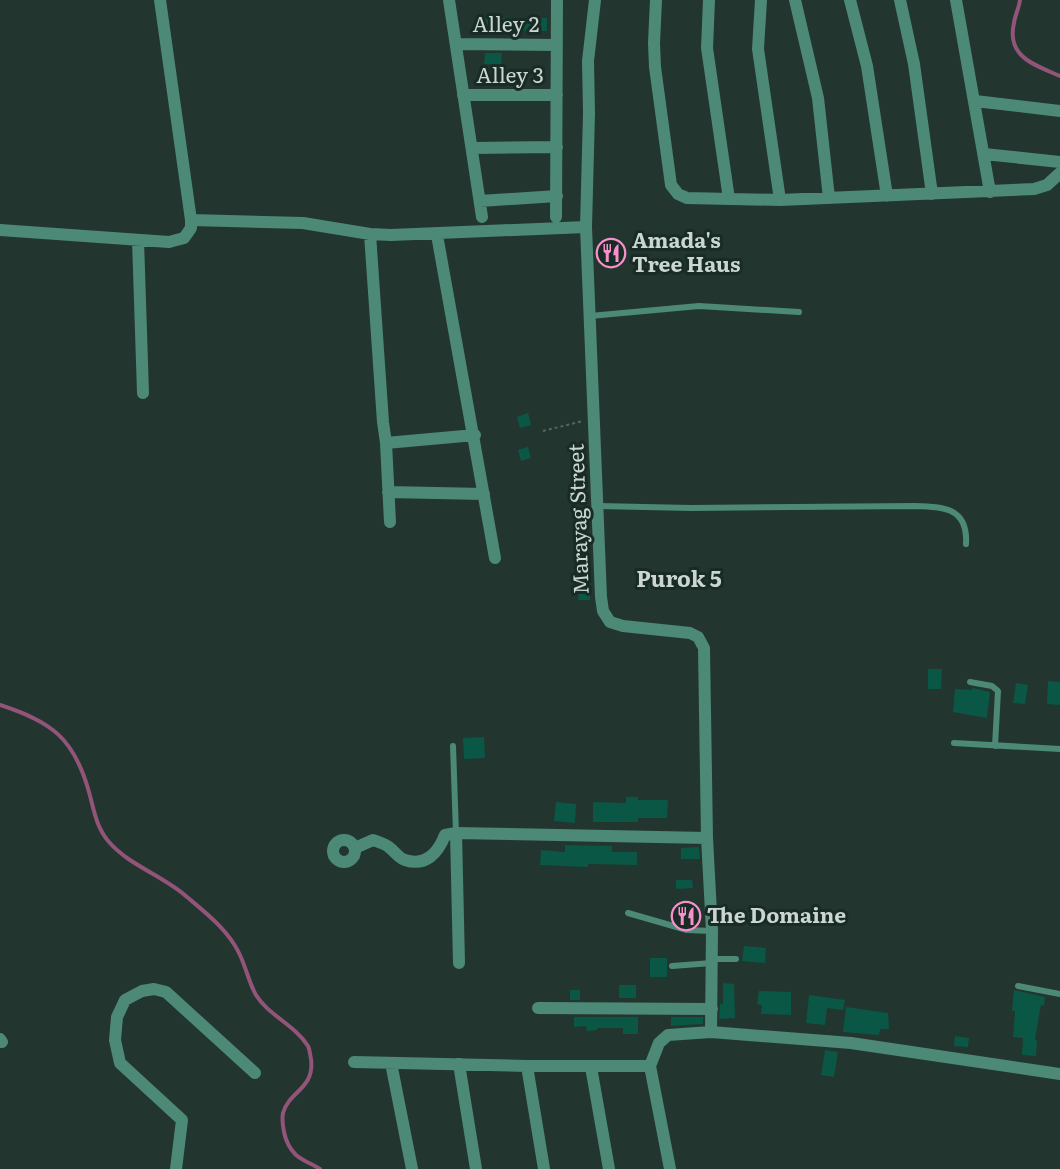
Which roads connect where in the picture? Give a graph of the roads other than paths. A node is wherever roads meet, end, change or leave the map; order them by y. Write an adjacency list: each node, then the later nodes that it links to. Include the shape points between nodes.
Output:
1 (160, 0): 33 (street)
2 (449, 0): 12 (street)
3 (557, 0): 13 (street)
4 (595, 0): 34 (street, Marayag Street, via 588,61)
5 (656, 0): 28 (street, via 655,67 671,185 687,198)
6 (709, 0): 28 (street, via 707,48)
7 (761, 0): 29 (street, via 758,49)
8 (795, 0): 27 (street, via 818,98)
9 (850, 0): 26 (street, via 867,66)
10 (900, 0): 24 (street, via 914,64)
11 (956, 0): 16 (street)
12 (456, 44): 13 (street, Alley 2); 14 (street)
13 (557, 45): 15 (street)
14 (464, 95): 15 (street, Alley 3); 19 (street)
15 (557, 95): 18 (street)
16 (975, 101): 17 (street); 20 (street)
17 (1060, 111)
18 (557, 147): 19 (street); 25 (street)
19 (472, 148): 30 (street)
20 (984, 154): 21 (street); 23 (street)
21 (1060, 162)
22 (1060, 173): 23 (street, via 1047,185 1034,189)
23 (990, 192): 24 (street)
24 (932, 194): 26 (street)
25 (557, 196): 30 (street); 32 (street)
26 (887, 196): 27 (street)
27 (829, 198): 29 (street)
28 (729, 199): 29 (street)
29 (780, 200)
30 (480, 201): 31 (street)
31 (482, 217)
32 (556, 217)
33 (191, 220): 36 (street, via 303,224); 38 (street, via 184,238 169,242)
34 (586, 227): 37 (street); 40 (street, Marayag Street)
35 (0, 230): 38 (street)
36 (370, 234): 37 (street); 43 (street)
37 (438, 234): 42 (street)
38 (138, 240): 41 (street)
39 (799, 312): 40 (lane, via 699,306)
40 (589, 316): 46 (street, Marayag Street)
41 (143, 393)
42 (475, 435): 43 (street); 45 (street)
43 (386, 443): 44 (street)
44 (388, 492): 45 (street); 47 (street)
45 (484, 494): 49 (street)
46 (598, 506): 48 (lane, via 944,507 960,516 967,531); 56 (street, Marayag Street, via 601,597 610,622 690,633 698,637 704,648)
47 (390, 522)
48 (966, 544)
49 (495, 558)
50 (970, 682): 53 (lane, via 998,691)
51 (954, 743): 53 (lane)
52 (453, 746): 55 (lane)
53 (995, 746): 54 (lane)
54 (1060, 749)
55 (456, 833): 56 (street); 57 (street, via 445,836 432,857 421,862 403,860 389,846 373,840); 62 (street)
56 (707, 838): 59 (street, Marayag Street)
57 (355, 848)
58 (628, 913): 59 (lane, via 687,930)
59 (712, 931): 61 (street, Marayag Street)
60 (736, 959): 61 (lane)
61 (712, 961): 63 (lane); 67 (street, Marayag Street)
62 (459, 963)
63 (672, 966)
64 (1018, 986): 65 (lane)
65 (1060, 994)
66 (538, 1008): 67 (street)
67 (712, 1009): 68 (street, Marayag Street)
68 (711, 1032): 74 (street, via 668,1035 659,1043); 76 (street, via 851,1043)
69 (354, 1062): 70 (street)
70 (391, 1063): 71 (street); 78 (street)
71 (459, 1065): 72 (street); 79 (street)
72 (526, 1066): 73 (street); 80 (street)
73 (591, 1066): 74 (street); 81 (street)
74 (650, 1066): 82 (street)
75 (255, 1073): 77 (street, via 165,992 154,988 125,1000 117,1017 120,1063 182,1120)
76 (1060, 1074)
77 (176, 1169)
78 (412, 1169)
79 (476, 1169)
80 (543, 1169)
81 (609, 1169)
82 (670, 1169)

